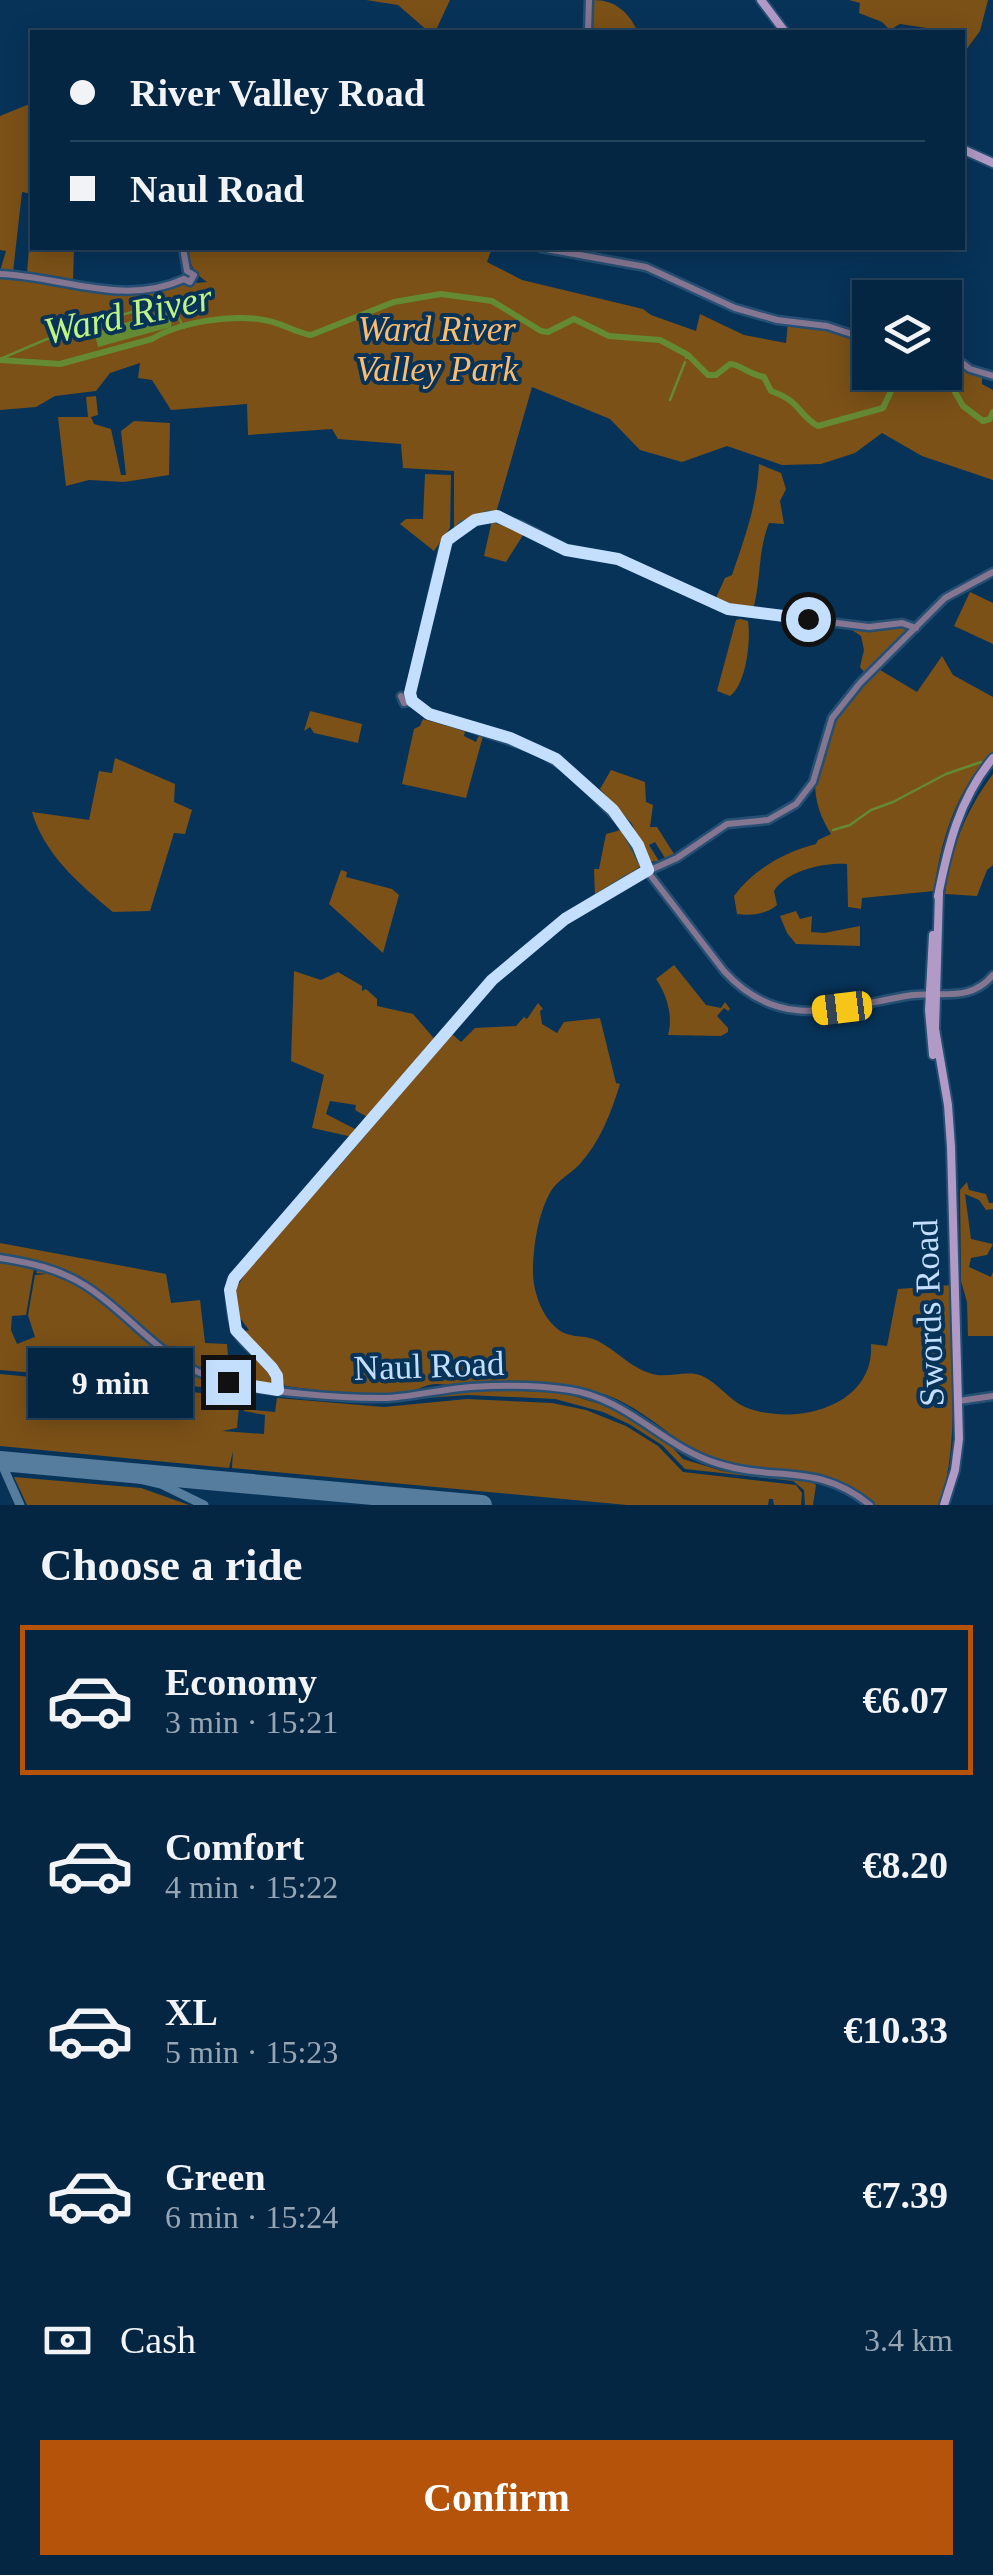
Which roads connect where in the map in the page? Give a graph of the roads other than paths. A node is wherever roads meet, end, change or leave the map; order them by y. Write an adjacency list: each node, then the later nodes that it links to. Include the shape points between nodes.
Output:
1 (589, 0): 3 (street)
2 (761, 0): 4 (main road)
3 (588, 30)
4 (784, 30)
5 (965, 150): 6 (main road)
6 (993, 164)
7 (183, 250): 9 (street, via 185,275 165,286 102,291)
8 (552, 250): 10 (street, via 646,267 730,306)
9 (0, 274)
10 (852, 335)
11 (962, 363): 12 (street)
12 (993, 376)
13 (993, 572): 14 (street, via 945,598)
14 (916, 628): 16 (street, via 835,713 814,782 801,800 768,820 727,824); 16 (street, via 735,611 618,559 566,550 497,516 458,529 444,546 411,697 429,714 556,759 613,810)
15 (993, 758): 17 (main road, via 957,820)
16 (648, 870): 21 (street, via 724,972 753,996 800,1012 880,1002 906,992); 23 (street, via 565,919 492,980 234,1278 236,1330 272,1368)
17 (939, 893): 18 (main road); 21 (main road)
18 (937, 972): 20 (street, via 941,988); 21 (main road)
19 (993, 975): 20 (street, via 978,989)
20 (957, 993): 21 (street)
21 (932, 994): 25 (main road, Swords Road, via 931,1039 948,1118)
22 (0, 1258): 23 (street, Naul Road, via 65,1274 196,1372)
23 (278, 1390): 26 (street, Naul Road, via 383,1398 476,1387 590,1394 705,1460 826,1479)
24 (993, 1396): 25 (street)
25 (960, 1402): 27 (main road, Swords Road, via 955,1470)
26 (870, 1505)
27 (944, 1505)

